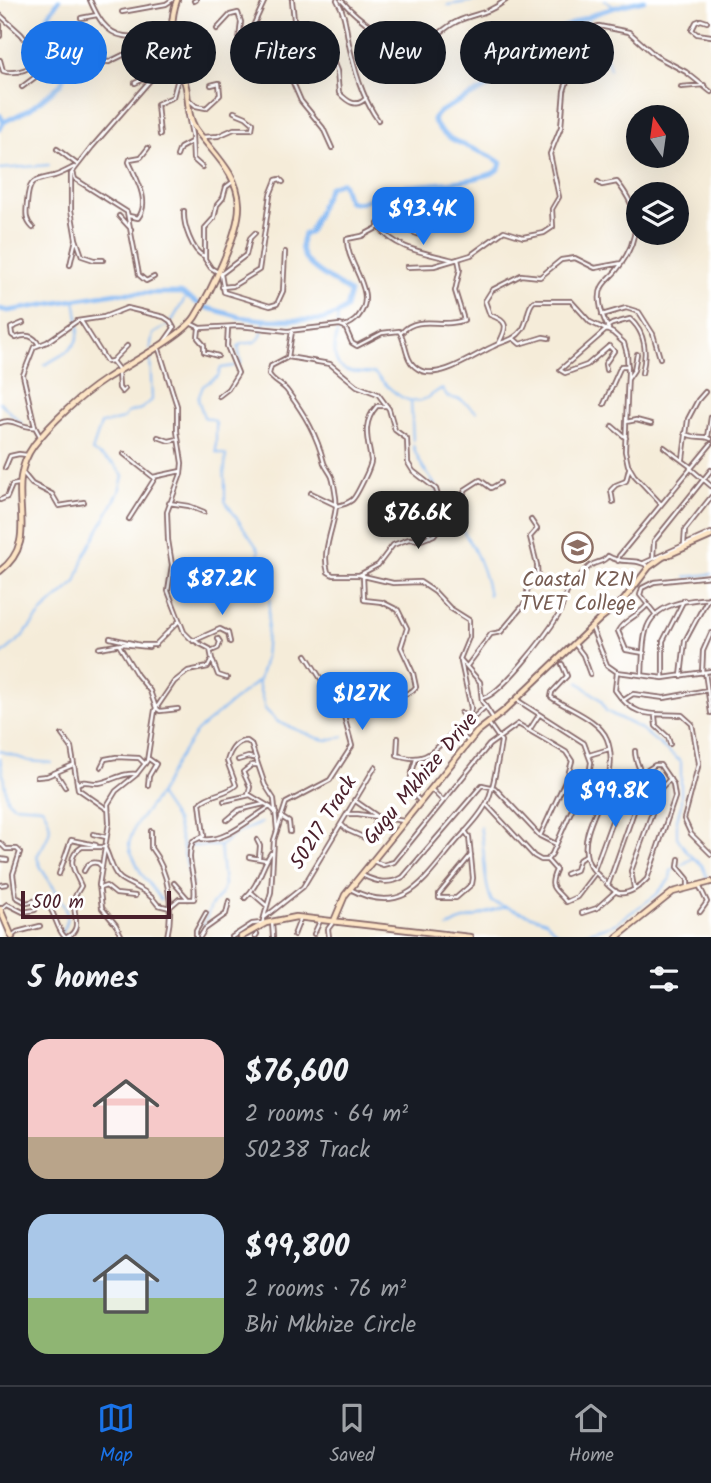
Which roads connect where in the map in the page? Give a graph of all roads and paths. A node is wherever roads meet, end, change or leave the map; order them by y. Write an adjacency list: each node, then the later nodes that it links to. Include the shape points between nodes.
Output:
1 (90, 0): 9 (street)
2 (175, 0): 7 (street); 11 (street)
3 (265, 0): 14 (street, via 247,53 239,51 238,13)
4 (292, 0): 40 (street, via 294,20 281,67)
5 (339, 0): 6 (street, via 372,27 414,47 455,22 491,11); 31 (street)
6 (506, 0)
7 (122, 12)
8 (0, 15): 15 (street)
9 (97, 15): 10 (street); 16 (street, via 104,26)
10 (81, 18)
11 (174, 21)
12 (707, 22): 18 (street, via 696,22 692,30)
13 (0, 25): 17 (street)
14 (217, 29)
15 (21, 35)
16 (121, 35)
17 (0, 36)
18 (711, 36)
19 (0, 60): 20 (street, via 3,71)
20 (21, 70)
21 (26, 84): 28 (street)
22 (146, 84): 43 (street)
23 (176, 84): 36 (street, via 173,97 157,104)
24 (185, 84): 32 (street)
25 (338, 84): 31 (street, via 339,93 355,104)
26 (211, 85): 32 (street, via 219,83 220,95 206,108)
27 (704, 85): 29 (street); 30 (street); 62 (street, via 659,58 629,32 594,26 582,31 564,91 561,127 550,154 559,197 552,209 553,227 523,237 504,231)
28 (22, 87)
29 (681, 87)
30 (711, 92)
31 (366, 98): 35 (street)
32 (188, 99): 33 (street)
33 (188, 106): 37 (street); 38 (street)
34 (234, 112): 37 (street, via 250,119 252,129)
35 (378, 120)
36 (160, 135)
37 (203, 137): 46 (street)
38 (192, 141): 42 (street, via 180,148); 44 (street, via 193,159)
39 (148, 148): 52 (street, via 129,162 144,207 138,218)
40 (332, 148)
41 (57, 149): 43 (street)
42 (177, 156)
43 (78, 166): 45 (street); 54 (street, via 31,183 26,214)
44 (202, 167)
45 (72, 172): 52 (street, via 75,179 124,208); 58 (street, via 69,184)
46 (234, 181): 61 (street, via 226,187 206,226); 68 (street, via 238,224)
47 (283, 182): 70 (street, via 275,180 270,195 259,270 240,283)
48 (598, 182): 49 (street, via 616,182)
49 (626, 198)
50 (184, 211): 61 (street, via 196,251)
51 (119, 216): 56 (street)
52 (129, 216): 56 (street)
53 (379, 227): 55 (street, via 382,220 421,235 425,234); 64 (street, via 387,238 415,251); 75 (street, via 347,239 365,296 359,316)
54 (33, 228)
55 (422, 229)
56 (133, 231): 69 (street, via 140,278 148,281)
57 (255, 233): 68 (street, via 246,255)
58 (76, 239): 63 (street, via 82,256); 66 (street)
59 (633, 245): 65 (street)
60 (285, 252): 70 (street, via 283,291 277,304 226,294)
61 (204, 256): 68 (street)
62 (458, 259): 64 (street); 80 (street, via 454,291 464,320 418,323)
63 (103, 260)
64 (453, 260): 67 (street)
65 (621, 263): 71 (street, via 601,289); 84 (street, via 598,268 575,258 561,260 540,277 521,275 492,290 485,305 490,315 504,323)
66 (70, 265)
67 (407, 267)
68 (219, 273): 70 (street); 74 (street)
69 (154, 277)
70 (222, 287)
71 (602, 315): 78 (street); 91 (street, via 626,308 639,312 653,334)
72 (81, 321): 83 (street, via 127,309 151,312 168,318 174,326); 85 (street); 92 (street)
73 (23, 323): 85 (street, via 12,328 12,335 30,337)
74 (190, 323): 77 (street); 83 (street)
75 (343, 326): 79 (street); 80 (street, via 356,345 382,333)
76 (228, 327): 77 (street); 79 (street); 100 (street, via 227,346 238,373)
77 (199, 328): 89 (street, via 204,352)
78 (607, 329): 81 (street, via 590,322 571,301 536,300 523,329); 93 (street, via 624,343); 94 (street, via 560,370 580,370 610,346 614,351); 96 (street, via 630,319 636,325 646,348)
79 (292, 331): 90 (street)
80 (401, 333): 84 (street, via 410,361 423,372 460,365)
81 (513, 338): 82 (street, via 520,344); 84 (street)
82 (549, 338)
83 (164, 342): 87 (street)
84 (499, 344)
85 (39, 345): 108 (street, via 32,349 23,375)
86 (127, 346): 92 (street)
87 (158, 346): 95 (street); 113 (street, via 177,406)
88 (637, 354): 97 (street)
89 (218, 356)
90 (288, 357): 102 (street, via 330,363 358,386 379,395); 138 (street, via 271,366 269,374 286,388 320,444)
91 (660, 358)
92 (110, 362): 95 (street)
93 (628, 366): 97 (street); 101 (street, via 621,366)
94 (606, 370)
95 (119, 371): 98 (street, via 119,388); 110 (street, via 88,392)
96 (642, 373)
97 (628, 379): 104 (street)
98 (125, 389)
99 (705, 392): 109 (street, via 689,414)
100 (219, 396)
101 (604, 404)
102 (387, 406): 138 (street, via 377,406 368,421 370,467 353,499); 139 (street, via 395,430 407,439 408,463 436,489)
103 (711, 418): 114 (street)
104 (626, 422): 106 (street); 112 (street)
105 (0, 423): 108 (street)
106 (651, 424)
107 (612, 426): 112 (street)
108 (35, 427): 110 (street)
109 (685, 433): 114 (street); 118 (street)
110 (41, 438): 117 (street)
111 (158, 438): 113 (street)
112 (626, 438): 121 (street)
113 (178, 439): 124 (street)
114 (710, 440): 120 (street)
115 (664, 447): 118 (street)
116 (124, 454): 125 (street)
117 (27, 455): 119 (street, via 10,456); 123 (street)
118 (683, 459): 120 (street)
119 (5, 468)
120 (691, 468): 126 (street); 137 (street)
121 (629, 469): 135 (street, via 626,481 611,490); 137 (street)
122 (711, 470): 126 (street)
123 (20, 471): 128 (street); 134 (street, via 32,484 52,494 59,506)
124 (181, 471): 125 (street); 136 (street)
125 (156, 478): 141 (street)
126 (704, 479): 129 (street); 146 (street, via 654,541)
127 (500, 483): 139 (street, via 491,489 479,481 465,490 459,502 448,503)
128 (18, 484): 133 (street); 149 (street, via 21,541 12,561)
129 (711, 486)
130 (311, 493): 138 (street)
131 (711, 497): 145 (street, via 685,530)
132 (409, 499): 144 (street)
133 (0, 500)
134 (84, 502)
135 (613, 502)
136 (169, 503): 140 (street); 158 (street, via 172,565 167,587)
137 (661, 504): 147 (street)
138 (337, 506): 150 (street, via 327,569 333,575)
139 (442, 510): 144 (street, via 436,534)
140 (204, 512)
141 (129, 519)
142 (531, 520): 175 (street, via 537,529 530,537 538,584 528,585 526,601 500,632 491,634)
143 (711, 534): 145 (street); 148 (street)
144 (430, 537): 150 (street, via 393,545 378,565)
145 (684, 544): 146 (street)
146 (653, 558): 148 (street)
147 (618, 561): 148 (street); 185 (street, via 608,556 591,565 569,588 559,615 524,662 499,691)
148 (647, 565): 152 (street, Gugu Mkhize Drive)
149 (0, 571)
150 (361, 575): 173 (street, via 393,583 420,582 469,620); 194 (street, via 364,600 386,603 402,617 407,628 401,647 416,686 411,693 384,698)
151 (711, 576): 153 (street)
152 (638, 582): 153 (street); 159 (street, Gugu Mkhize Drive, via 624,601)
153 (642, 588): 156 (street, via 640,595)
154 (709, 598): 155 (street); 181 (street, via 685,641)
155 (684, 600): 157 (street); 183 (street, via 663,641)
156 (647, 605): 157 (street); 170 (street, via 618,632 626,650)
157 (656, 615): 170 (street, via 646,629)
158 (178, 622): 163 (street); 167 (street)
159 (592, 627): 165 (street, Gugu Mkhize Drive); 177 (street, via 607,665)
160 (711, 633): 178 (street, via 703,651)
161 (110, 638): 167 (street)
162 (218, 639): 169 (street, via 218,648)
163 (193, 641): 164 (street, via 220,629 228,633); 169 (street)
164 (230, 642)
165 (574, 643): 179 (street); 186 (street, Gugu Mkhize Drive)
166 (118, 645): 167 (street); 168 (street); 189 (street)
167 (155, 645)
168 (99, 648)
169 (211, 651): 172 (street)
170 (643, 653): 180 (street)
171 (306, 655): 194 (street)
172 (212, 659): 182 (street, via 218,675); 189 (street, via 205,669 177,678)
173 (461, 662): 175 (street); 196 (street)
174 (562, 664): 204 (street, via 567,676 551,697 601,730)
175 (467, 666): 185 (street, via 480,682)
176 (711, 671): 178 (street)
177 (617, 672): 180 (street); 187 (street, via 615,690)
178 (703, 673): 181 (street); 184 (street)
179 (590, 674)
180 (642, 676): 183 (street)
181 (681, 676): 183 (street)
182 (227, 678)
183 (663, 678)
184 (708, 690): 187 (street, via 664,698 633,694); 192 (street)
185 (481, 698): 188 (street)
186 (516, 699): 193 (street); 197 (street, Gugu Mkhize Drive)
187 (624, 700): 195 (street, via 639,712)
188 (485, 707): 196 (street); 197 (street)
189 (156, 708): 190 (street); 207 (street)
190 (178, 709)
191 (461, 713): 196 (street)
192 (711, 713)
193 (539, 715): 198 (street); 206 (street, via 582,741)
194 (344, 716): 237 (street, via 352,740 350,751 331,780 290,800)
195 (655, 716): 203 (street, via 656,726); 257 (street, via 682,715 694,726 699,764 684,819 691,834)
196 (469, 718)
197 (491, 721): 200 (street); 202 (street, Gugu Mkhize Drive)
198 (530, 729): 200 (street, via 518,724); 248 (street, via 566,752 572,764)
199 (62, 735): 212 (street, via 70,745)
200 (500, 737): 224 (street); 230 (street)
201 (398, 738): 209 (street, via 398,756)
202 (469, 742): 209 (street, via 456,730); 225 (street, Gugu Mkhize Drive)
203 (670, 744)
204 (609, 749): 206 (street); 259 (street, via 611,769)
205 (635, 751): 217 (street, via 635,763)
206 (589, 755): 254 (street, via 590,769)
207 (149, 758): 211 (street); 222 (street, via 156,765)
208 (254, 759): 210 (street); 213 (street); 251 (street, via 247,741 232,749 227,765 237,784 201,802)
209 (416, 759): 229 (street, via 410,791)
210 (238, 760)
211 (145, 764): 214 (street, via 139,758 116,757 105,759); 218 (street)
212 (74, 765): 216 (street); 221 (street)
213 (259, 765): 226 (street, via 243,772 250,787); 235 (street)
214 (101, 767)
215 (375, 767): 227 (street, 50217 Track)
216 (56, 773): 219 (street); 223 (street)
217 (642, 773): 220 (street, via 660,765); 270 (street, via 625,786); 278 (street, via 643,786)
218 (137, 774): 221 (street); 234 (street, via 115,792)
219 (37, 777)
220 (670, 779): 283 (street, via 661,788 631,871); 283 (street, via 675,793 672,811 645,883)
221 (77, 784): 234 (street)
222 (148, 785)
223 (65, 787)
224 (491, 787): 232 (street); 248 (street); 273 (street, via 478,788 403,877 383,882)
225 (431, 789): 229 (street, Gugu Mkhize Drive); 230 (street)
226 (248, 795): 228 (street); 231 (street)
227 (355, 800): 236 (street, 50217 Track); 238 (street)
228 (224, 802)
229 (420, 802): 240 (street, Gugu Mkhize Drive)
230 (443, 802): 267 (street, via 394,862)
231 (265, 804): 233 (street); 239 (street, via 239,810)
232 (485, 804): 245 (street); 266 (street, via 534,856)
233 (270, 807): 235 (street); 251 (street, via 223,837)
234 (107, 809): 249 (street)
235 (276, 813): 243 (street)
236 (347, 814): 238 (street); 241 (street, 50217 Track)
237 (281, 817): 243 (street); 246 (street, via 289,822)
238 (379, 818): 240 (street); 244 (street)
239 (227, 820)
240 (404, 821): 267 (street, Gugu Mkhize Drive)
241 (341, 824): 250 (street); 301 (street, 50217 Track, via 301,889)
242 (151, 831): 291 (street, via 151,848 158,856)
243 (276, 831): 256 (street)
244 (373, 831)
245 (465, 831): 258 (street); 282 (street, via 408,894 383,900)
246 (290, 832)
247 (93, 834): 249 (street)
248 (540, 836): 254 (street)
249 (106, 838): 255 (street)
250 (365, 838)
251 (202, 839): 288 (street, via 193,841 190,849 196,885 194,900)
252 (257, 841): 261 (street)
253 (0, 843): 308 (street, via 21,853 13,874 16,897 27,904 45,900)
254 (556, 844): 266 (street)
255 (104, 848): 268 (street); 271 (street, via 71,840); 291 (street, via 120,878 142,888 158,905); 308 (street, via 80,848 72,859 81,886 74,900 76,927)
256 (272, 850): 265 (street); 290 (street)
257 (711, 854)
258 (471, 855): 258 (street, via 471,885 454,898 438,897)
259 (586, 855): 270 (street); 272 (street, via 576,870)
260 (249, 857): 261 (street)
261 (259, 858): 265 (street)
262 (0, 859): 264 (street)
263 (679, 859): 280 (street)
264 (7, 860)
265 (267, 860): 285 (street)
266 (547, 860): 270 (street, via 556,870 554,890 567,902 579,896)
267 (373, 861): 273 (street, Gugu Mkhize Drive)
268 (102, 868): 269 (street, via 93,862); 281 (street)
269 (84, 871)
270 (595, 871): 278 (street)
271 (59, 874)
272 (566, 874)
273 (362, 875): 282 (street, Gugu Mkhize Drive)
274 (711, 882): 279 (street)
275 (174, 883): 288 (street)
276 (7, 884): 277 (street)
277 (0, 885)
278 (608, 885): 284 (street)
279 (699, 885): 280 (street); 294 (street, via 707,902)
280 (688, 887): 317 (street, via 666,897)
281 (100, 888): 286 (street); 309 (street, via 102,908)
282 (350, 889): 300 (street, Gugu Mkhize Drive)
283 (634, 889): 284 (street)
284 (616, 891): 296 (street, via 597,908)
285 (251, 892): 287 (street); 290 (street)
286 (135, 896)
287 (246, 898)
288 (188, 899): 291 (street, via 177,900)
289 (229, 901): 311 (street, via 226,915)
290 (267, 906): 301 (street)
291 (171, 907): 310 (street)
292 (0, 909): 293 (street, via 7,904 23,912); 307 (street)
293 (35, 910)
294 (700, 912)
295 (206, 913): 311 (street, via 196,931)
296 (582, 913)
297 (300, 917): 298 (street); 299 (street); 304 (street)
298 (321, 919): 300 (street); 303 (street)
299 (272, 921): 301 (street); 314 (street)
300 (334, 921): 306 (street); 315 (street)
301 (261, 923): 305 (street); 312 (street, 50217 Track); 313 (street)
302 (40, 926): 307 (street)
303 (314, 934)
304 (294, 935)
305 (256, 936)
306 (447, 936): 316 (street)
307 (12, 937)
308 (66, 937)
309 (122, 937)
310 (167, 937)
311 (198, 937)
312 (232, 937)
313 (241, 937)
314 (273, 937)
315 (328, 937)
316 (470, 937)
317 (617, 937)

